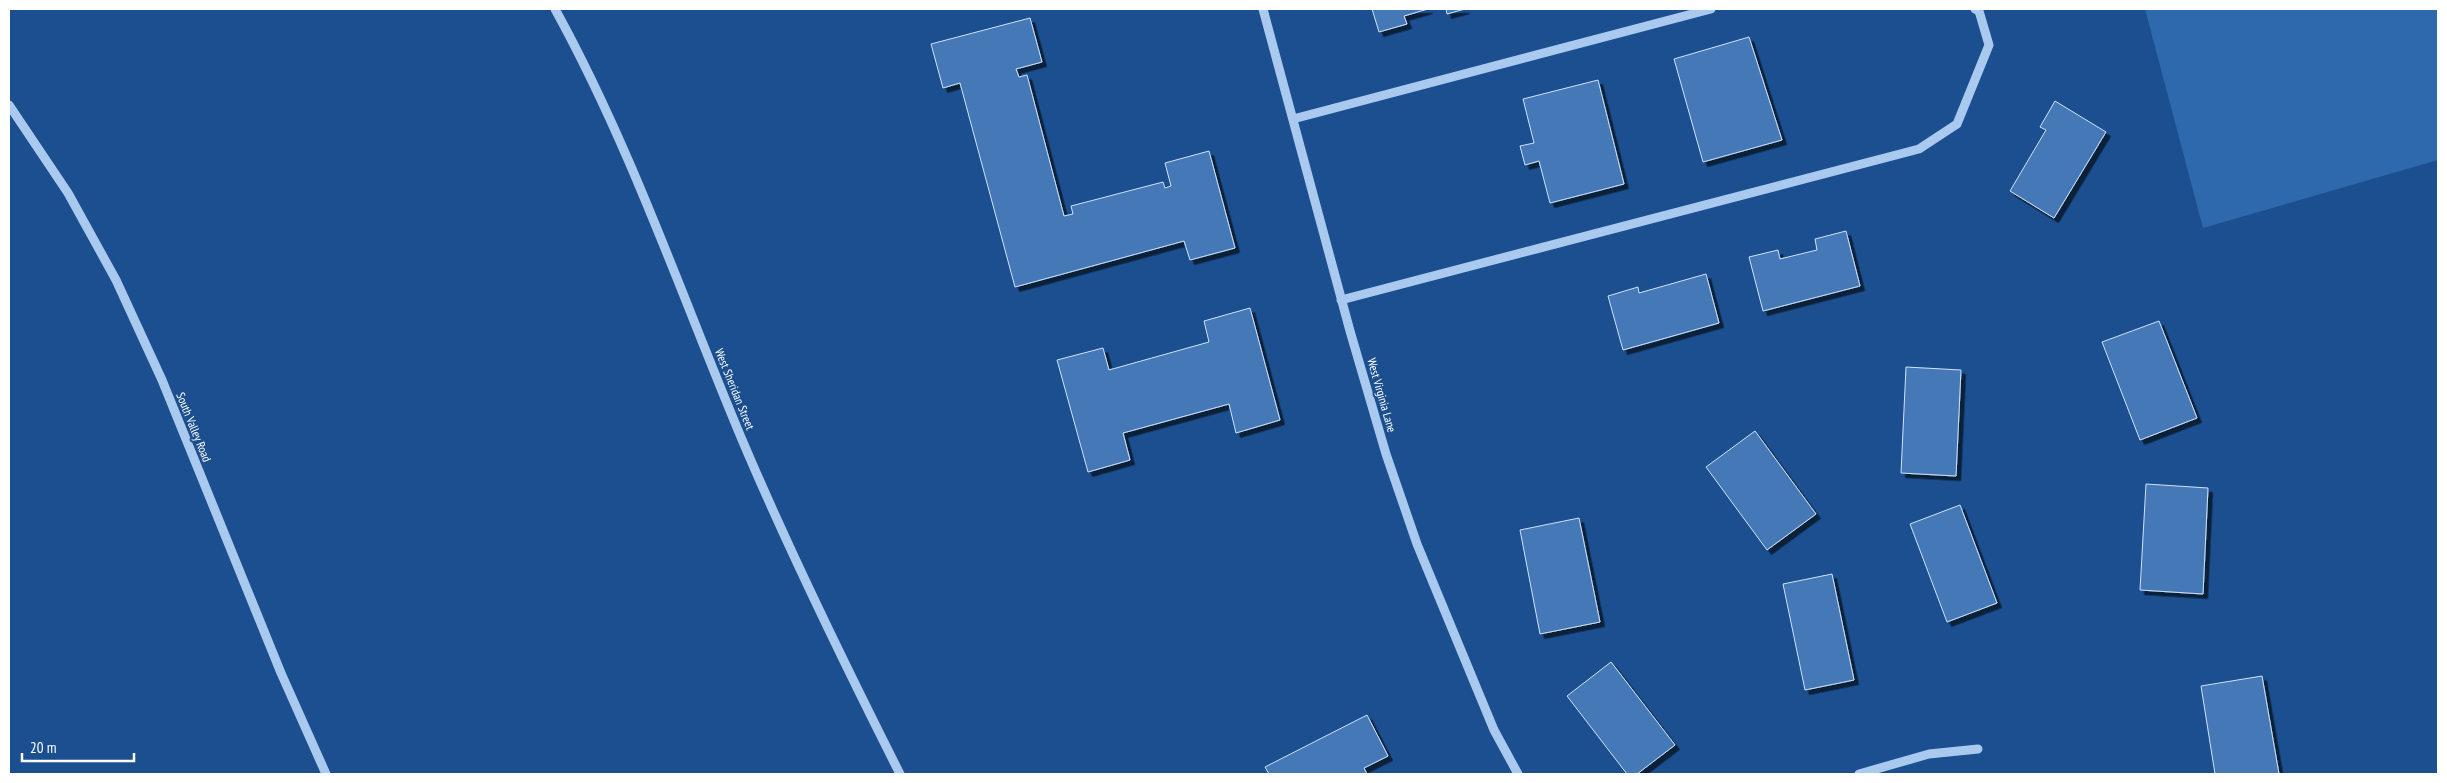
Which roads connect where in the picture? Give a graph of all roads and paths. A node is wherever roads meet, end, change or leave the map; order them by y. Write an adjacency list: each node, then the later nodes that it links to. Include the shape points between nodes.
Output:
1 (555, 9): 10 (street, West Sheridan Street, via 579,52 624,149 744,444 832,639)
2 (1263, 9): 6 (street, West Virginia Lane)
3 (1712, 9): 6 (street)
4 (1975, 9): 7 (street, via 1979,11 1988,45 1957,124 1919,149)
5 (9, 105): 9 (street, South Valley Road, via 68,194 116,280 162,380 281,673)
6 (1293, 119): 7 (street, West Virginia Lane)
7 (1341, 300): 11 (street, West Virginia Lane, via 1386,454 1417,544 1494,730)
8 (1978, 749): 12 (street, via 1929,754)
9 (326, 774)
10 (900, 774)
11 (1518, 774)
12 (1859, 774)

